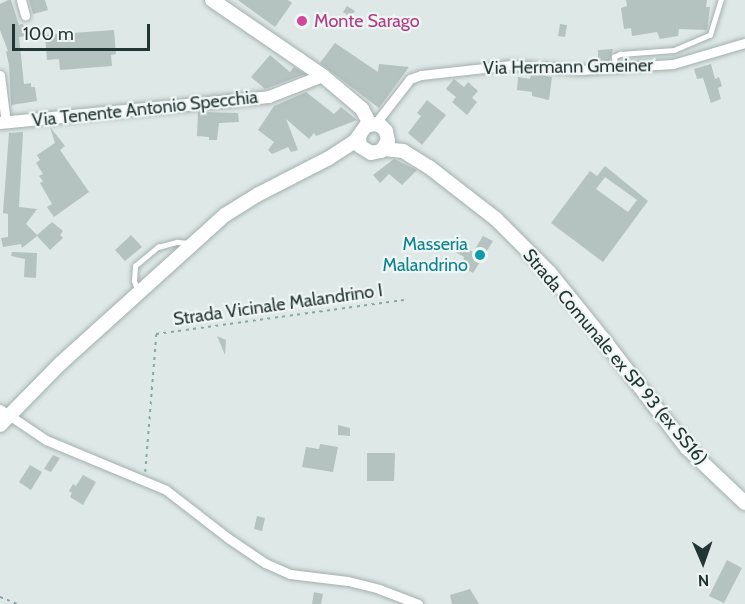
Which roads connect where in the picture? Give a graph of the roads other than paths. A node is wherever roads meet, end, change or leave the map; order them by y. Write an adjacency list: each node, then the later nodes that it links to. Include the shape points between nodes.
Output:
1 (21, 0): 4 (street)
2 (212, 0): 8 (main road)
3 (721, 0): 6 (lane, via 710,35 674,50 620,54 614,57)
4 (25, 15)
5 (745, 44): 6 (street, Via Hermann Gmeiner, via 688,62)
6 (615, 69): 10 (street, Via Hermann Gmeiner, via 511,65 421,75 410,80)
7 (0, 75): 9 (street)
8 (323, 76): 9 (street, Via Tenente Antonio Specchia, via 269,97); 10 (main road, via 355,103)
9 (3, 123)
10 (367, 128): 11 (main road, via 384,128); 13 (main road, via 360,146); 14 (main road)
11 (387, 134): 12 (main road); 15 (main road, Strada Comunale ex SP 93 (ex SS16), via 396,137)
12 (384, 149): 13 (main road, via 375,153); 15 (main road, Strada Comunale ex SP 93 (ex SS16), via 404,151)
13 (365, 151): 14 (main road)
14 (329, 158): 16 (main road, via 241,205)
15 (429, 167): 19 (main road, Strada Comunale ex SP 93 (ex SS16), via 496,219 550,273 687,448)
16 (192, 243): 17 (main road); 17 (lane, via 158,247 135,266)
17 (138, 293): 18 (main road)
18 (3, 416): 20 (street, via 46,440 144,479 183,502 220,533 265,562 290,573 379,589)
19 (745, 503)
20 (418, 604)

